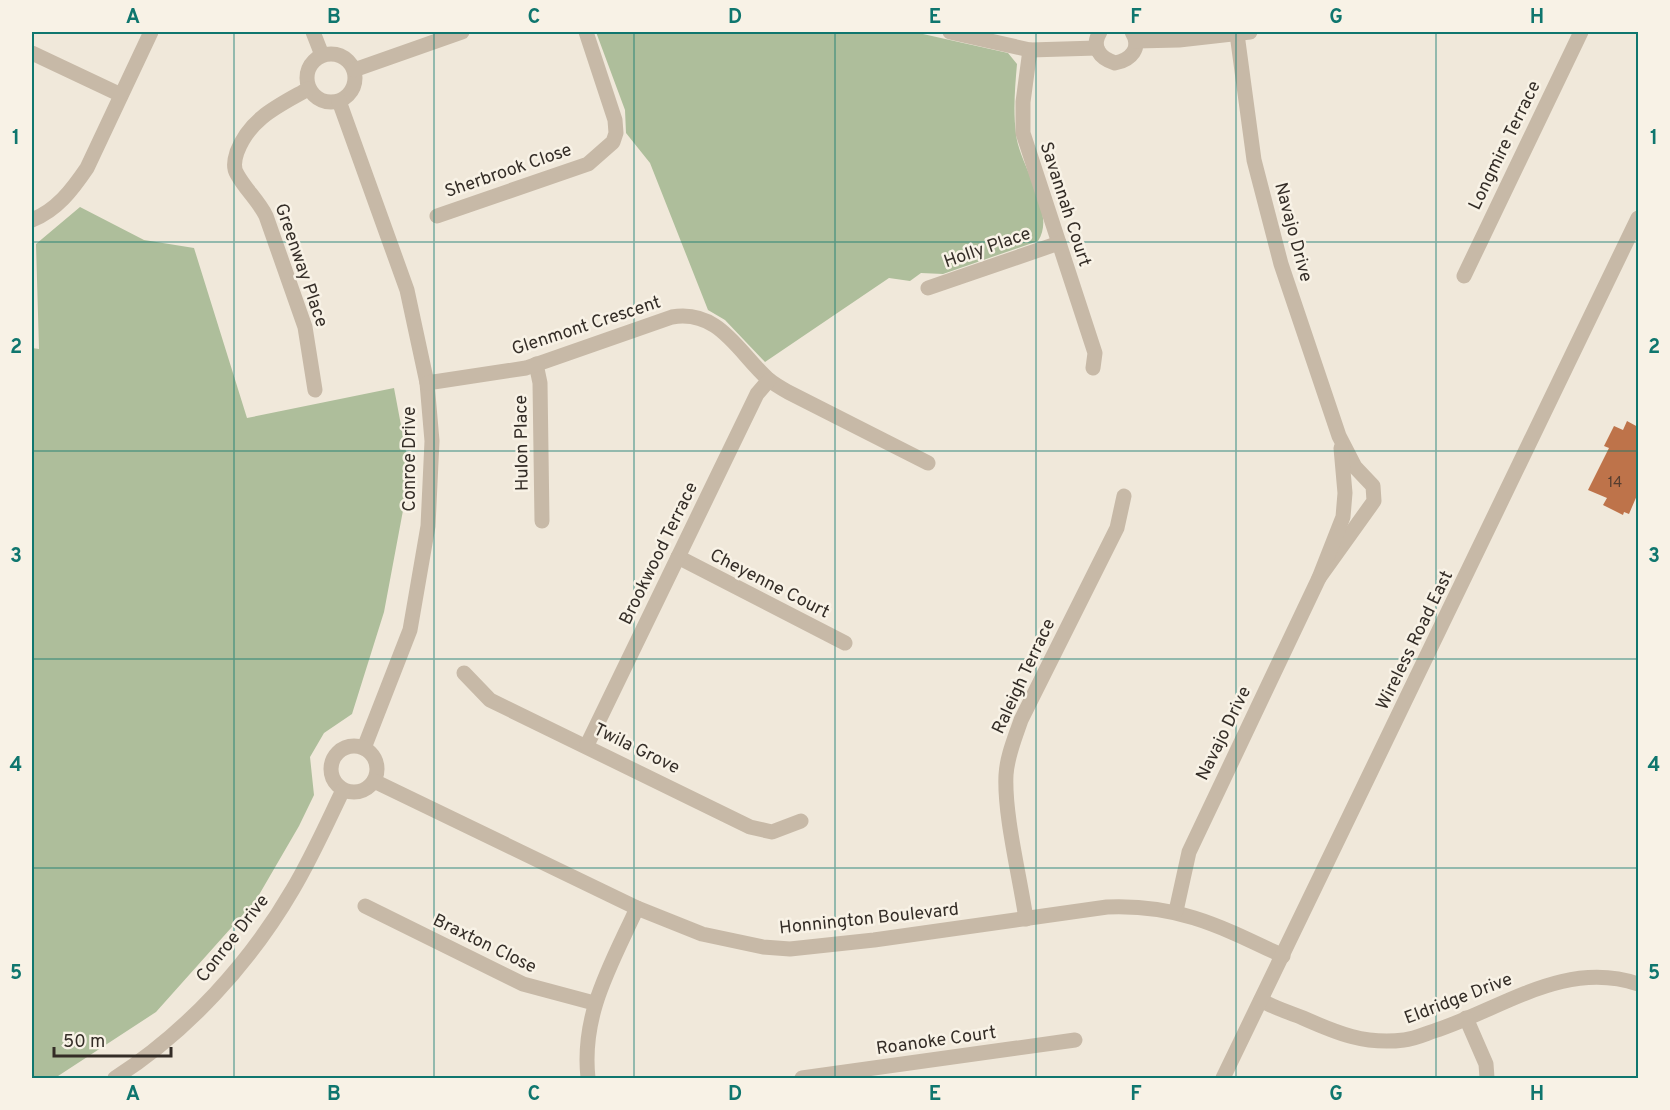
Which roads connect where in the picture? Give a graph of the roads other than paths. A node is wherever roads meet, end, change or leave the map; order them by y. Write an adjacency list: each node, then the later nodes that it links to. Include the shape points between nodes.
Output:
1 (151, 32): 16 (street)
2 (313, 32): 13 (street)
3 (586, 32): 18 (street, Sherbrook Close, via 615,120 613,142 588,164)
4 (951, 32): 11 (street)
5 (1100, 32): 10 (street)
6 (1581, 32): 22 (street, Longmire Terrace)
7 (452, 33): 14 (street)
8 (1243, 33): 9 (street); 29 (street, Navajo Drive, via 1254,160 1281,264)
9 (1134, 36): 10 (street, via 1129,58 1115,63 1101,56)
10 (1097, 48): 11 (street)
11 (1030, 50): 21 (street, Savannah Court, via 1023,133)
12 (32, 53): 16 (street)
13 (322, 55): 14 (street, via 342,56); 15 (street, via 309,66)
14 (354, 70): 17 (street, via 352,90)
15 (308, 89): 17 (street, via 320,100); 28 (street, Greenway Place, via 257,119 242,142 235,166 236,174 259,200 266,216 305,327)
16 (121, 94): 20 (street, via 87,168 73,189 56,206)
17 (339, 101): 27 (street, Conroe Drive, via 407,290)
18 (437, 216)
19 (1638, 218): 46 (street, Wireless Road East)
20 (32, 220)
21 (1059, 243): 23 (street, Holly Place); 25 (street, Savannah Court, via 1095,353)
22 (1464, 276)
23 (928, 288)
24 (536, 364): 26 (street, Glenmont Crescent, via 682,315 701,317 722,330); 27 (street, Glenmont Crescent); 32 (street, Hulon Place, via 540,383)
25 (1093, 368)
26 (769, 380): 30 (street, Glenmont Crescent, via 810,405); 33 (street, Brookwood Terrace, via 757,394)
27 (427, 383): 38 (street, Conroe Drive, via 432,441 426,537 410,630)
28 (315, 390)
29 (1339, 436): 34 (street, Navajo Drive, via 1346,493 1343,516); 34 (street, Navajo Drive, via 1355,467 1373,486 1374,501)
30 (928, 463)
31 (1124, 496): 45 (street, Raleigh Terrace, via 1117,528 1021,720 1010,752 1007,798)
32 (542, 521)
33 (678, 557): 35 (street, Cheyenne Court); 37 (street, Brookwood Terrace)
34 (1319, 578): 44 (street, Navajo Drive, via 1189,852)
35 (845, 643)
36 (464, 673): 37 (street, Twila Grove, via 490,700)
37 (587, 745): 41 (street, Twila Grove, via 750,826 772,832)
38 (364, 748): 39 (street, via 376,762); 40 (street, via 346,747 333,759 333,778)
39 (374, 781): 40 (street, via 362,792); 43 (street, Honnington Boulevard)
40 (344, 790): 53 (street, Conroe Drive, via 294,888 232,974 175,1035)
41 (801, 821)
42 (364, 906): 49 (street, Braxton Close, via 523,984)
43 (637, 909): 45 (street, Honnington Boulevard, via 702,934 790,949); 49 (street)
44 (1176, 911): 45 (street, Honnington Boulevard, via 1140,905); 46 (street, Honnington Boulevard)
45 (1026, 919)
46 (1283, 956): 48 (street, Wireless Road East)
47 (1638, 984): 50 (street, Eldridge Drive, via 1594,976 1559,980)
48 (1261, 1000): 50 (street, Eldridge Drive, via 1338,1035 1364,1041 1406,1040); 56 (street, Wireless Road East)
49 (594, 1003): 54 (street, via 586,1058)
50 (1466, 1018): 57 (street, via 1486,1064)
51 (1075, 1040): 52 (street, Roanoke Court)
52 (853, 1075): 55 (street, Roanoke Court)
53 (115, 1078)
54 (588, 1078)
55 (802, 1078)
56 (1223, 1078)
57 (1487, 1078)

